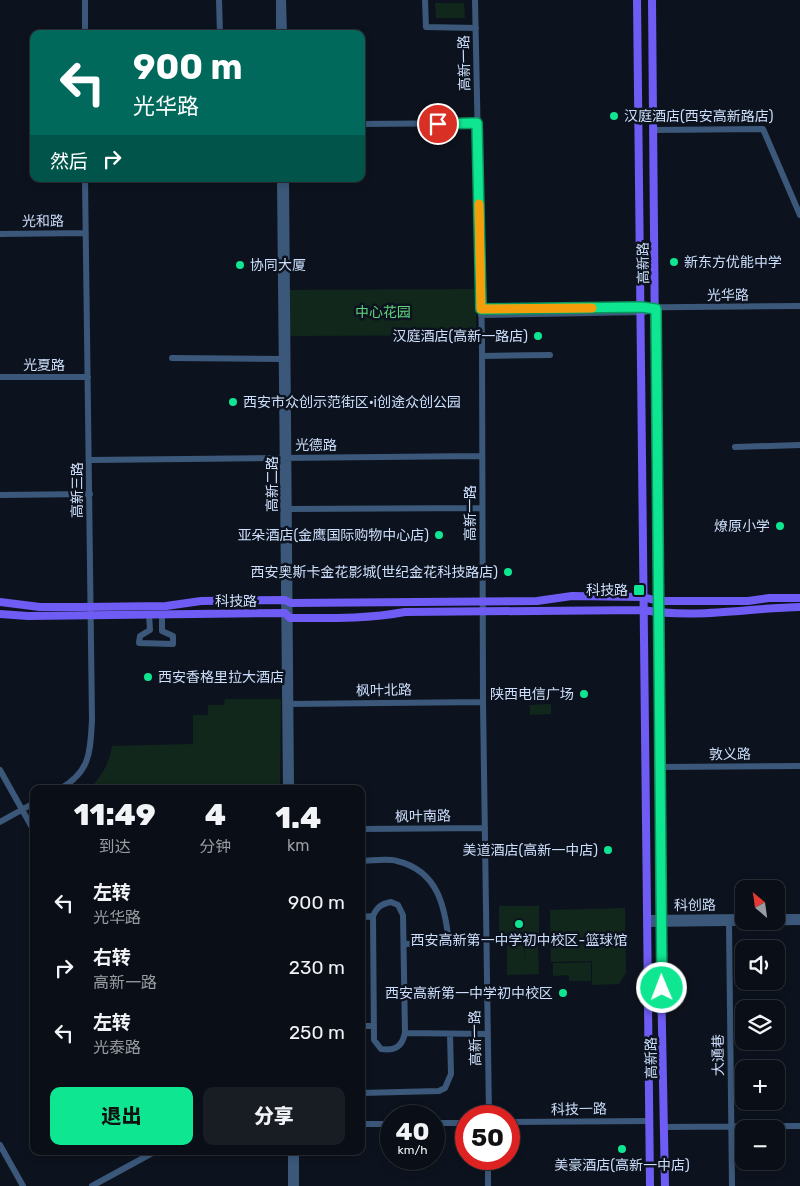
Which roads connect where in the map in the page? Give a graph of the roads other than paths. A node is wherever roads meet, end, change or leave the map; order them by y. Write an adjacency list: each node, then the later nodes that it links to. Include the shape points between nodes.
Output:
1 (85, 0): 10 (street)
2 (219, 0): 11 (street)
3 (278, 0): 12 (street)
4 (283, 0): 13 (street)
5 (425, 0): 9 (street, via 426,27)
6 (476, 0): 9 (street, 高新一路)
7 (637, 0): 25 (main road, 高新路)
8 (652, 0): 16 (main road, 高新路)
9 (476, 28): 14 (street, 高新一路)
10 (85, 30)
11 (220, 30)
12 (279, 30)
13 (284, 30)
14 (477, 123): 15 (street); 26 (street, 高新一路)
15 (365, 124)
16 (654, 130): 20 (street, via 762,129); 24 (main road, 高新路)
17 (85, 182): 21 (street, 高新三路)
18 (280, 182): 30 (street, 高新二路)
19 (286, 182): 36 (street, 高新二路)
20 (800, 215)
21 (85, 233): 22 (street, 光和路); 32 (street, 高新三路)
22 (0, 234)
23 (800, 306): 24 (street, 光华路)
24 (656, 309): 25 (street, 光华路); 47 (main road, 高新路)
25 (641, 310): 26 (street, 光华路); 42 (main road, 高新路)
26 (481, 312): 28 (street, 高新一路)
27 (550, 355): 28 (street)
28 (482, 356): 35 (street, 高新一路)
29 (172, 358): 30 (street)
30 (282, 359): 36 (street, 高新二路)
31 (0, 377): 32 (street, 光夏路)
32 (88, 377): 37 (street, 高新三路)
33 (800, 446): 34 (street)
34 (735, 447)
35 (482, 456): 36 (street, 光德路); 40 (street, 高新一路)
36 (287, 458): 37 (street, 光德路); 41 (street, 高新二路); 45 (street, 高新二路)
37 (90, 460): 38 (street, 高新三路)
38 (90, 494): 39 (street); 50 (street, 高新三路)
39 (0, 495)
40 (482, 508): 41 (street); 46 (street, 高新一路)
41 (290, 509): 45 (street, 高新二路)
42 (643, 597): 46 (main road, 科技路, via 572,596); 47 (main road, 科技路); 49 (main road, 高新路)
43 (800, 598): 47 (main road, 科技路)
44 (0, 602): 50 (main road, 科技路)
45 (288, 602): 46 (main road, 科技路); 50 (main road, 科技路, via 201,601); 56 (street, 高新二路)
46 (483, 602): 51 (street, 高新一路)
47 (658, 602): 52 (main road, 高新路)
48 (800, 607): 52 (main road, 科技路, via 741,612)
49 (643, 610): 51 (main road, 科技路); 52 (main road, 科技路); 77 (main road, 高新路)
50 (90, 611): 53 (main road, 科技路); 54 (main road, 科技路); 62 (street, 高新三路, via 92,720 89,751 81,773)
51 (483, 611): 56 (main road, 科技路, via 405,612 378,617); 57 (street, 高新一路)
52 (658, 612): 60 (main road, 高新路)
53 (0, 614)
54 (149, 614): 55 (main road, 科技路); 55 (street, via 150,630 140,636 139,643 173,644 173,636 162,631)
55 (162, 614): 56 (main road, 科技路)
56 (288, 615): 58 (street, 高新二路)
57 (483, 702): 58 (street, 枫叶北路); 69 (street, 高新一路)
58 (288, 704): 63 (street, 高新二路); 64 (street, 高新二路)
59 (800, 766): 60 (street, 敦义路)
60 (660, 767): 78 (main road, 高新路)
61 (0, 770): 66 (street)
62 (65, 785)
63 (286, 785)
64 (292, 785)
65 (30, 806): 66 (street)
66 (22, 810): 67 (street); 68 (street)
67 (0, 822)
68 (30, 824)
69 (485, 828): 70 (street, 枫叶南路); 86 (street, 高新一路)
70 (365, 829)
71 (365, 861): 81 (street, via 395,860 412,866 430,879 442,900 449,943)
72 (373, 916): 73 (street); 81 (street, via 382,903 398,905 404,915); 83 (street)
73 (365, 917)
74 (735, 917): 78 (street, 科创路)
75 (785, 917): 76 (street)
76 (800, 917)
77 (646, 921): 78 (street, 科创路); 89 (main road, 高新路)
78 (661, 921): 80 (street, 科创路); 94 (main road, 高新路)
79 (800, 922): 80 (street, 科创路)
80 (729, 923): 95 (street, 大通巷)
81 (404, 944): 84 (street)
82 (365, 1026): 83 (street)
83 (373, 1026): 84 (street, via 374,1040 381,1049 398,1048)
84 (404, 1033): 85 (street)
85 (450, 1034): 86 (street); 87 (street, via 451,1074 445,1088 439,1091)
86 (488, 1034): 88 (street, 高新一路)
87 (365, 1093)
88 (489, 1105)
89 (649, 1121): 90 (street, 科技一路); 106 (main road, 高新路)
90 (520, 1122)
91 (365, 1124): 92 (street)
92 (380, 1124)
93 (800, 1126): 95 (street)
94 (665, 1127): 95 (street); 107 (main road, 高新路)
95 (732, 1127): 108 (street, 大通巷)
96 (0, 1145): 101 (street)
97 (149, 1155): 102 (street)
98 (291, 1155): 103 (street)
99 (296, 1155): 104 (street)
100 (488, 1170): 105 (street)
101 (23, 1186)
102 (92, 1186)
103 (291, 1186)
104 (296, 1186)
105 (488, 1186)
106 (650, 1186)
107 (666, 1186)
108 (732, 1186)

